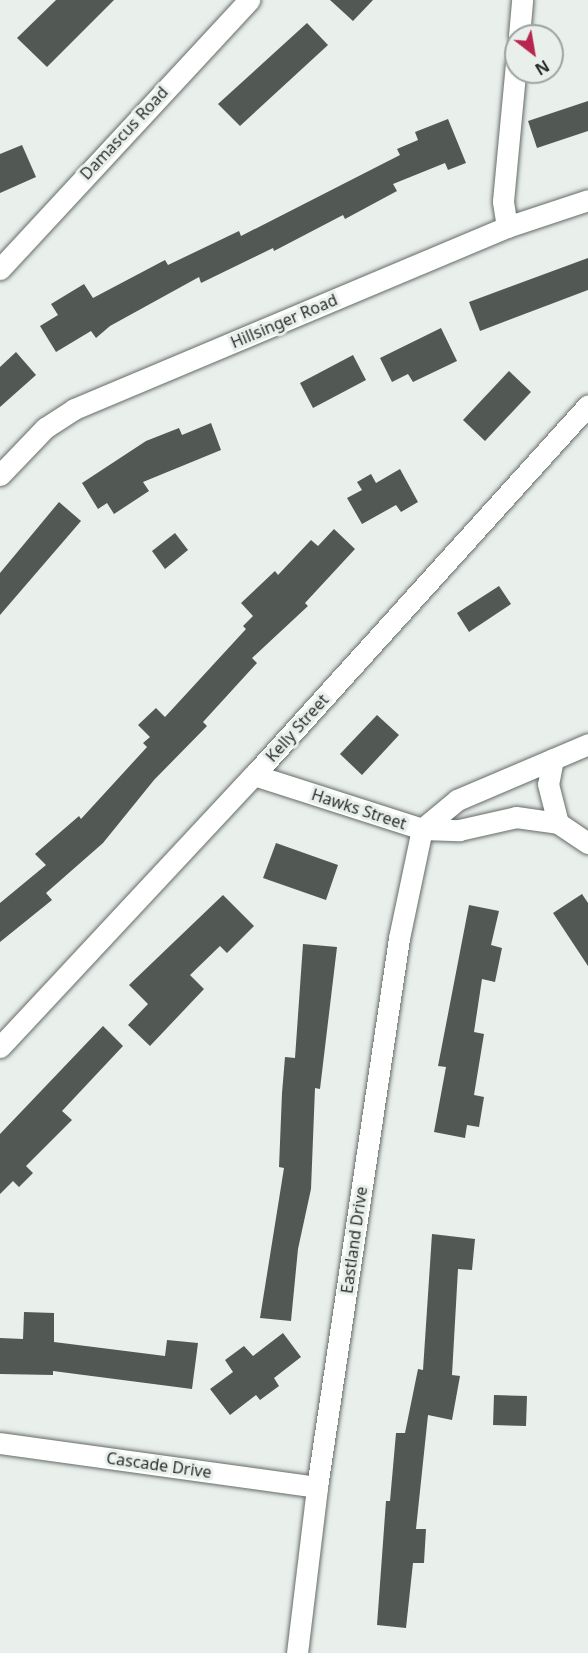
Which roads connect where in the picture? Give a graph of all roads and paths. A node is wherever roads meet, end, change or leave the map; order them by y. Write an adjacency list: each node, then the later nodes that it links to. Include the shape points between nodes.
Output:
1 (249, 0): 7 (street, Damascus Road)
2 (522, 0): 3 (street)
3 (520, 24)
4 (514, 84): 6 (street, via 503,201)
5 (588, 200): 6 (street, Hillsinger Road)
6 (507, 227): 9 (street, Hillsinger Road, via 74,409 45,428)
7 (0, 268)
8 (588, 405): 12 (street, Kelly Street)
9 (0, 475)
10 (588, 744): 11 (street, Hawks Street)
11 (553, 759): 13 (street, via 548,784); 14 (street, Hawks Street, via 457,800)
12 (254, 775): 14 (street, Hawks Street); 16 (street, Kelly Street)
13 (558, 823): 14 (street, via 516,817 459,830); 15 (street)
14 (422, 829): 18 (street, Eastland Drive, via 399,938)
15 (588, 843)
16 (0, 1047)
17 (0, 1443): 18 (street, Cascade Drive)
18 (317, 1487): 19 (street, Eastland Drive)
19 (297, 1653)

